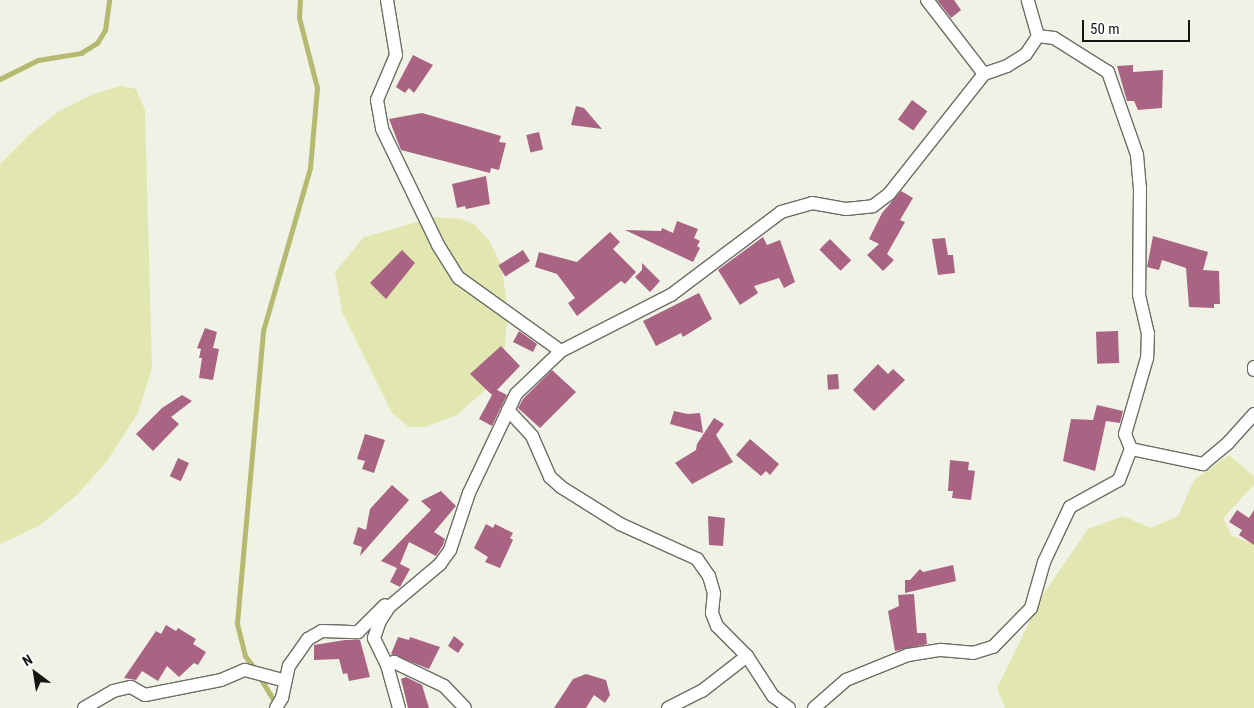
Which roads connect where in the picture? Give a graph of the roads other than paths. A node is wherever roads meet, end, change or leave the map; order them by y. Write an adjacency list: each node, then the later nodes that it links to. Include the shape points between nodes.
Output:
1 (387, 0): 6 (street, via 396,54 377,100 382,129 438,245 459,278)
2 (927, 0): 5 (street)
3 (1028, 0): 4 (street)
4 (1038, 36): 5 (street, via 1026,54 1007,66); 9 (street, via 1054,38 1108,72 1137,155 1140,188 1139,296 1148,333 1148,358 1125,434)
5 (984, 74): 6 (street, via 889,194 873,206 846,209 812,203 782,212 671,295)
6 (561, 352): 7 (street, via 516,394)
7 (508, 410): 10 (street, via 469,493 450,550 440,564); 11 (street, via 532,436 550,476 561,487 620,524 698,559 709,576 714,593 712,613 717,626)
8 (1254, 414): 9 (street, via 1228,443 1203,464)
9 (1131, 449): 20 (street, via 1119,480 1070,507 1044,562 1031,608 993,647 973,653 941,650 908,654 846,680)
10 (388, 607): 12 (street, via 374,638); 13 (street, via 386,604 358,632 322,631 308,639 289,666)
11 (747, 656): 18 (street, via 702,691); 19 (street, via 773,696)
12 (387, 665): 16 (street); 17 (street, via 394,662 444,686)
13 (286, 681): 14 (street, via 245,670 221,680 145,695 131,687 113,691); 15 (street)
14 (84, 708)
15 (276, 708)
16 (399, 708)
17 (465, 708)
18 (668, 708)
19 (790, 708)
20 (814, 708)

